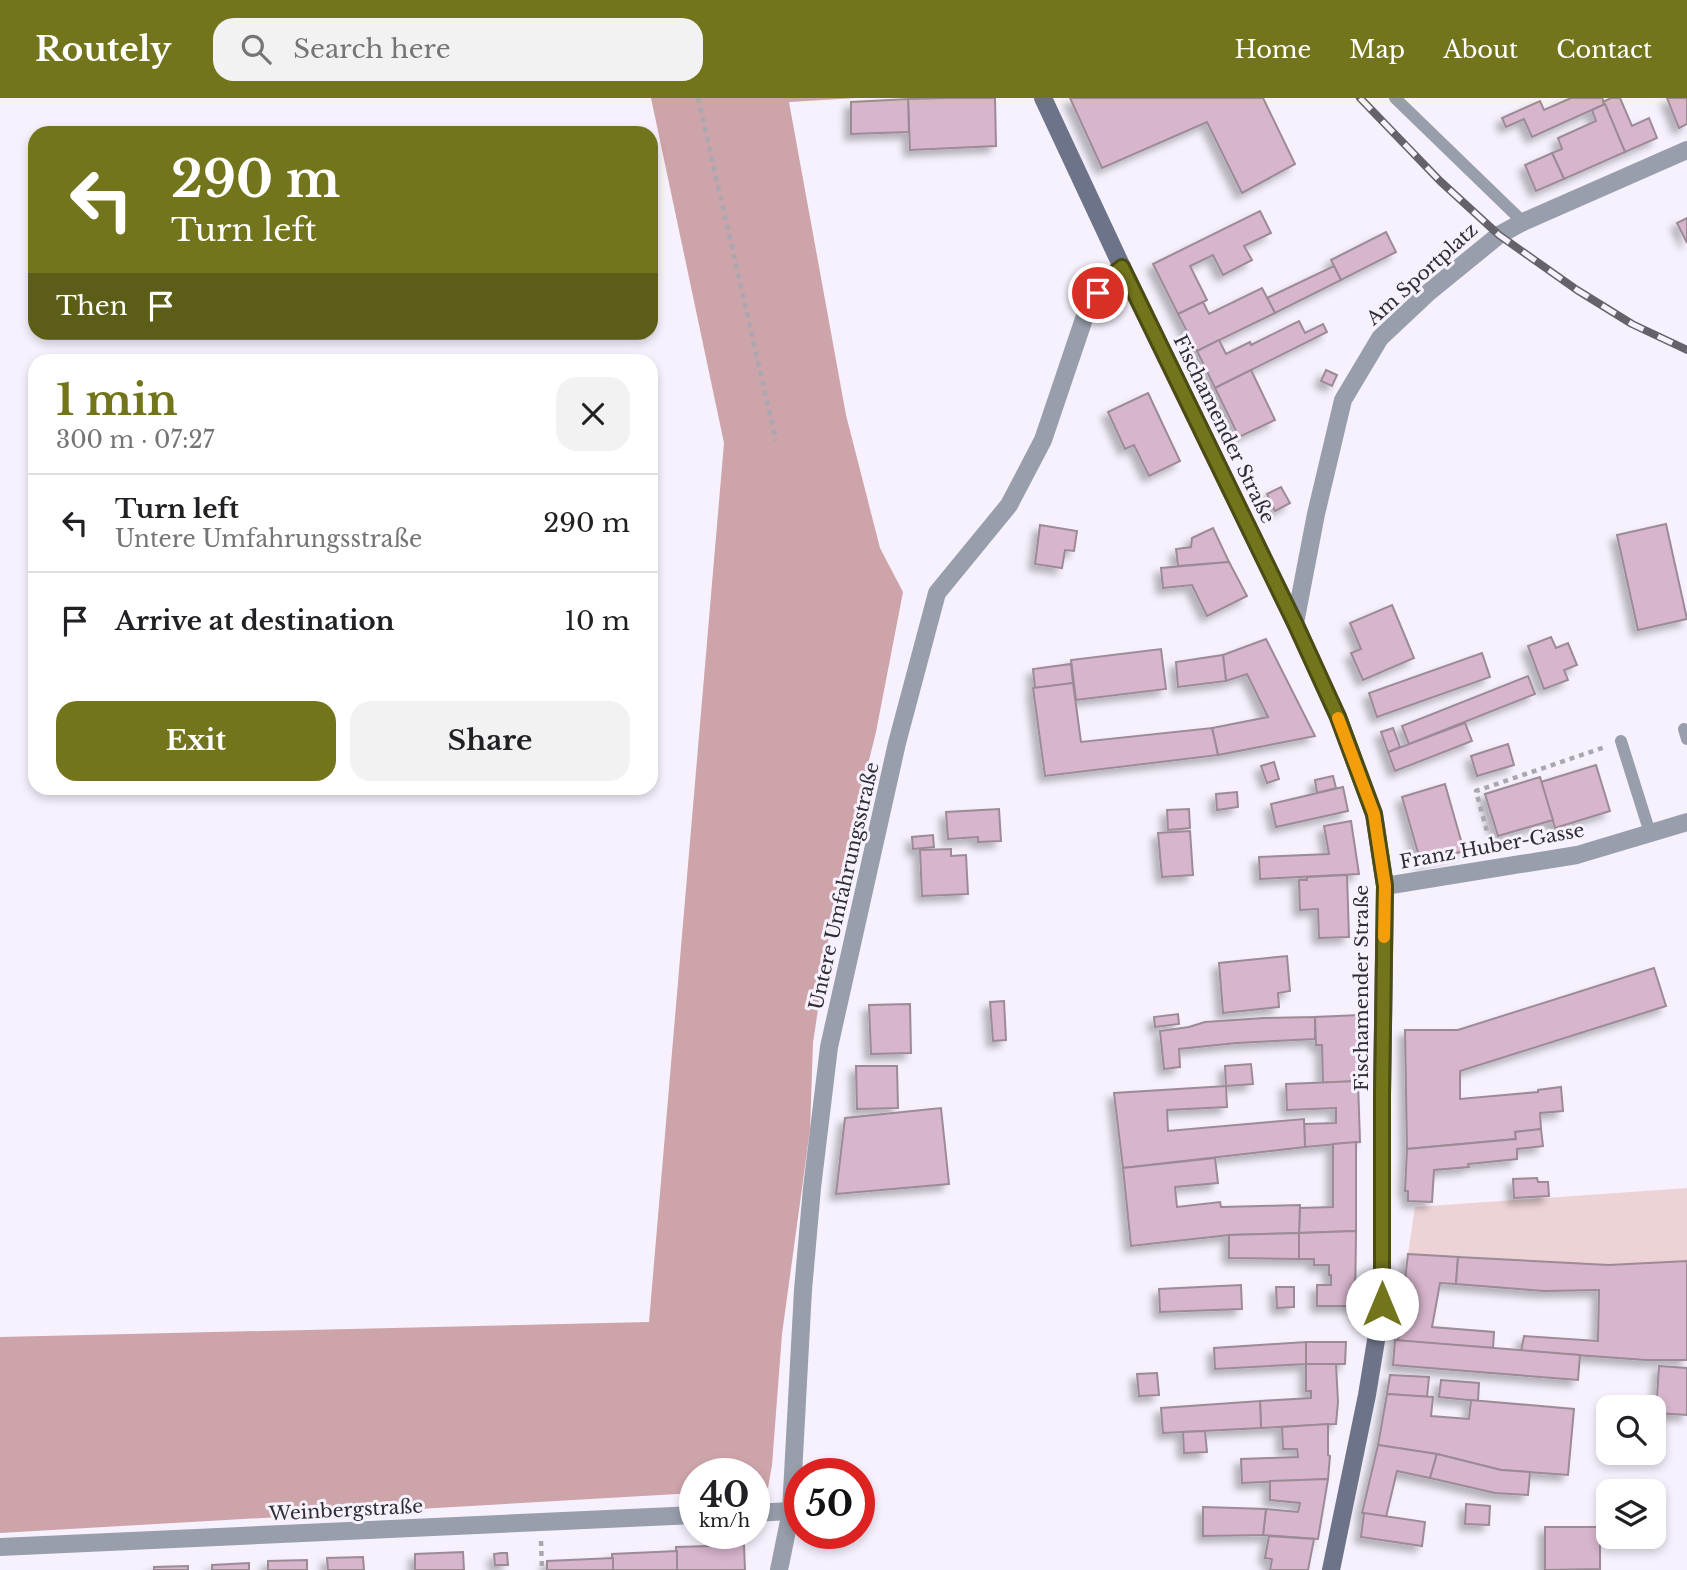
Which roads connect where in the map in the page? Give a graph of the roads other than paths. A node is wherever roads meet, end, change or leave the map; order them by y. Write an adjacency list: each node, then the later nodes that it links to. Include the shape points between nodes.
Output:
1 (1043, 98): 5 (main road, Fischamender Straße)
2 (1395, 98): 4 (lane)
3 (1687, 150): 4 (street, Am Sportplatz)
4 (1523, 222): 6 (street, Am Sportplatz, via 1489,243 1380,338 1343,400)
5 (1122, 267): 6 (main road, Fischamender Straße); 11 (street, Untere Umfahrungsstraße, via 1107,279 1088,307 1043,440 1009,505 937,593 897,743 829,1047 803,1290)
6 (1295, 623): 10 (main road, Fischamender Straße, via 1338,717 1374,814)
7 (1621, 741): 9 (lane)
8 (1687, 822): 9 (street, Franz Huber-Gasse)
9 (1650, 833): 10 (street, Franz Huber-Gasse, via 1577,855)
10 (1385, 886): 16 (main road, Fischamender Straße, via 1382,1304)
11 (794, 1458)
12 (679, 1516): 14 (street, Weinbergstraße)
13 (784, 1545): 15 (street, Untere Umfahrungsstraße)
14 (0, 1547)
15 (779, 1570)
16 (1331, 1570)

